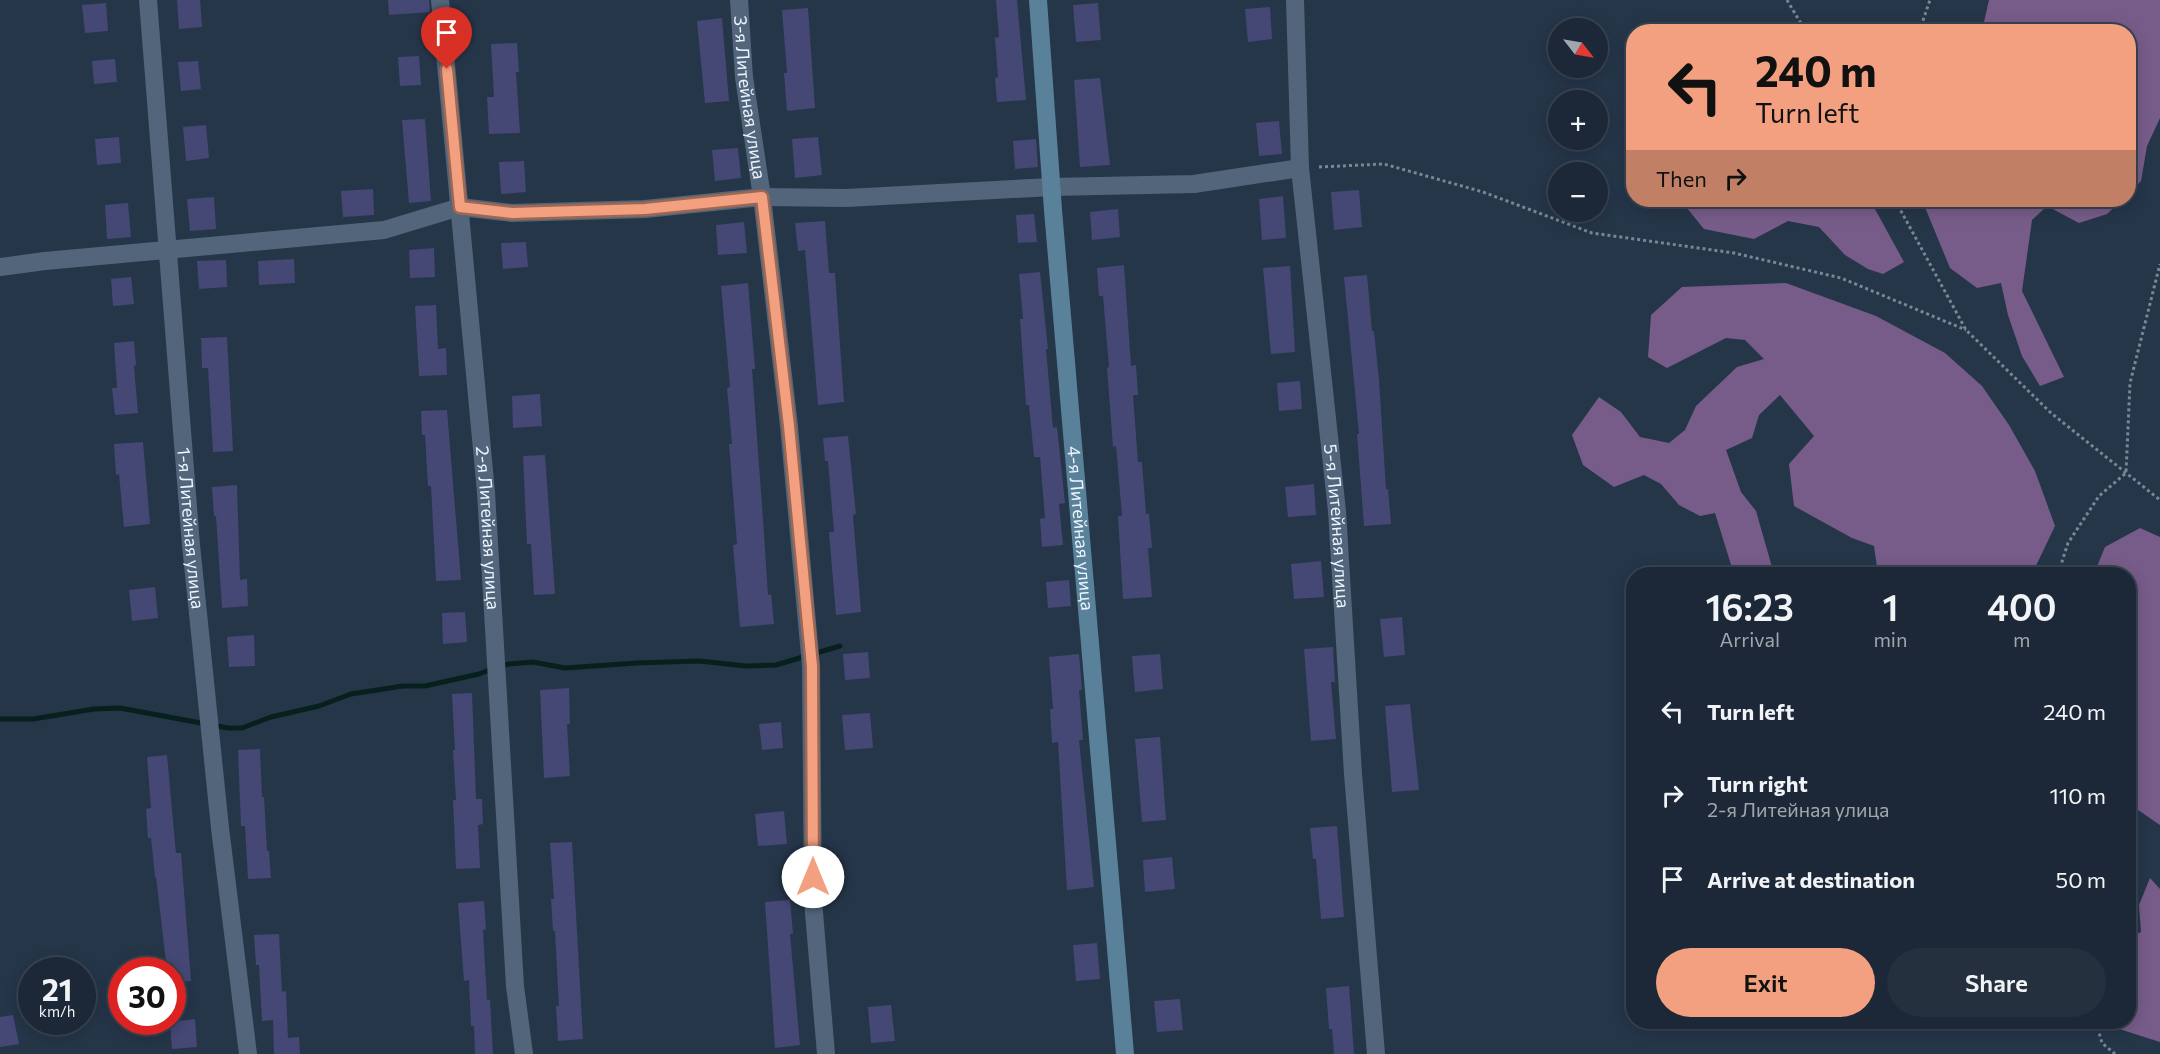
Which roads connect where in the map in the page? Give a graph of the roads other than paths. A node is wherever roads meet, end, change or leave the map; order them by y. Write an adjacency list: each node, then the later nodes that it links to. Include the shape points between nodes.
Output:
1 (148, 0): 10 (street, 1-я Литейная улица)
2 (440, 0): 9 (street, 2-я Литейная улица)
3 (739, 0): 8 (street, 3-я Литейная улица, via 744,77)
4 (1038, 0): 7 (street, 4-я Литейная улица)
5 (1295, 0): 6 (street, 5-я Литейная улица)
6 (1300, 168): 7 (street, via 1194,184); 16 (street, 5-я Литейная улица, via 1337,511)
7 (1051, 187): 8 (street, via 847,198); 15 (street, 4-я Литейная улица)
8 (762, 197): 9 (street, via 645,209 512,213); 14 (street, 3-я Литейная улица, via 812,666 813,901)
9 (460, 207): 10 (street, via 384,231); 13 (street, 2-я Литейная улица, via 486,492 515,986)
10 (168, 250): 11 (street); 12 (street, 1-я Литейная улица, via 191,544)
11 (0, 267)
12 (248, 1054)
13 (524, 1054)
14 (826, 1054)
15 (1125, 1054)
16 (1376, 1054)

